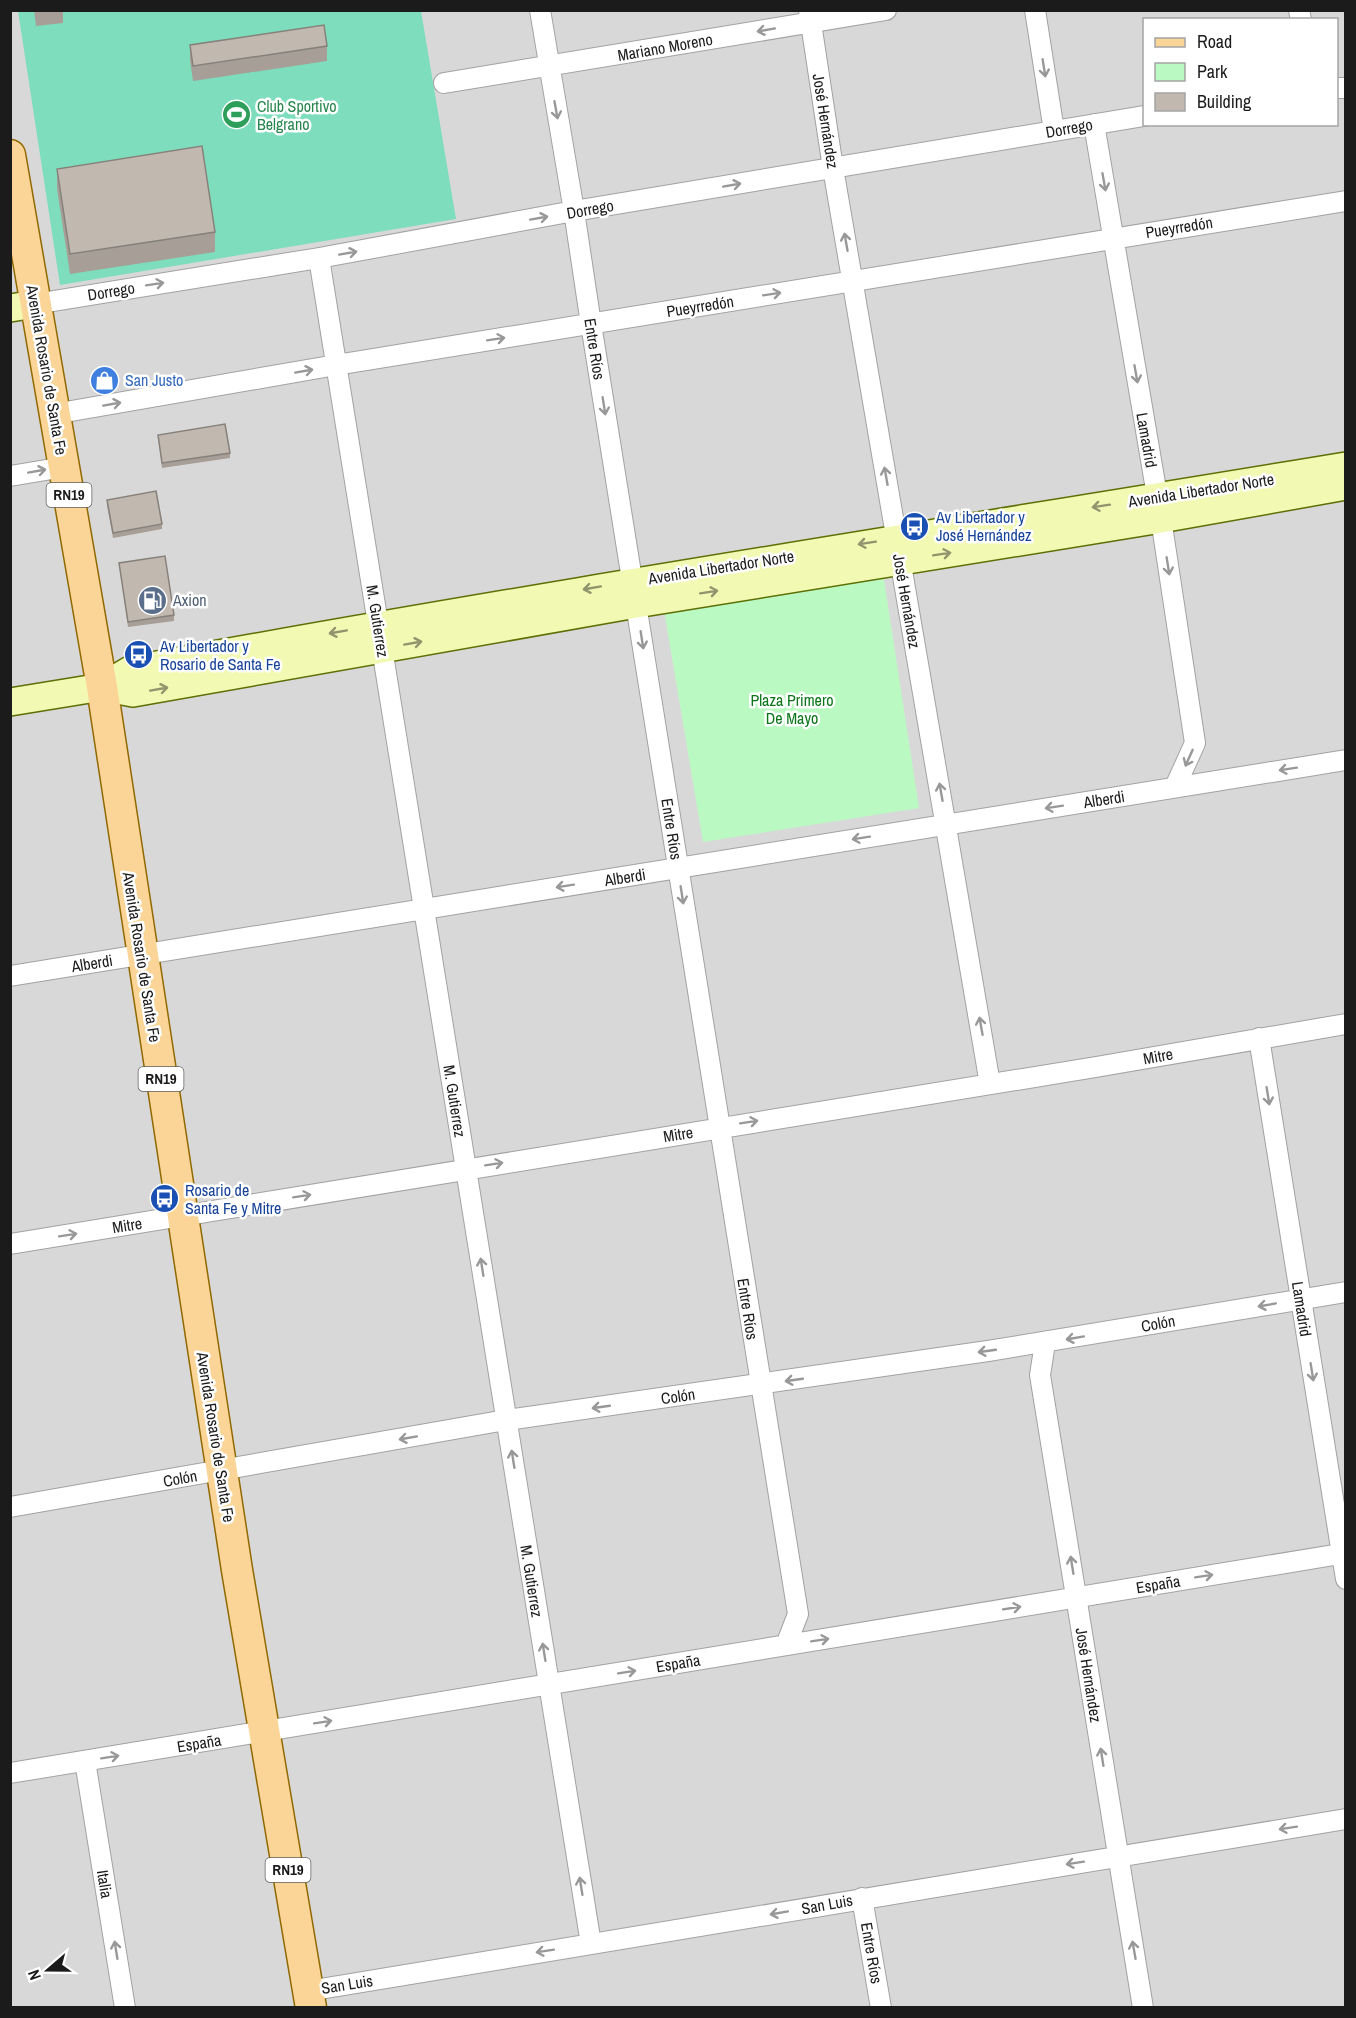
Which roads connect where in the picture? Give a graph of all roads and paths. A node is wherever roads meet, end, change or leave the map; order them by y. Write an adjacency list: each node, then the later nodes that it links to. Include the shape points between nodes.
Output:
1 (540, 10): 5 (street, Entre Ríos)
2 (886, 10): 4 (street, Mariano Moreno)
3 (1035, 10): 9 (street, one-way to 9)
4 (810, 17): 5 (street, Mariano Moreno, one-way to 5); 11 (street, José Hernández)
5 (549, 67): 6 (street, Mariano Moreno); 13 (street, Entre Ríos, one-way to 13)
6 (444, 83)
7 (1143, 116): 8 (street, Dorrego)
8 (1094, 124): 9 (street, Dorrego); 14 (street, Lamadrid, one-way to 14)
9 (1054, 131): 11 (street, Dorrego)
10 (10, 155): 17 (main road, Avenida Rosario de Santa Fe / RN19)
11 (833, 168): 13 (street, Dorrego, one-way to 11); 16 (street, José Hernández, one-way to 11)
12 (1346, 201): 14 (street, Pueyrredón)
13 (574, 211): 15 (street, Dorrego, one-way to 13); 18 (street, Entre Ríos)
14 (1113, 238): 16 (street, Pueyrredón); 25 (street, Lamadrid, one-way to 25)
15 (319, 258): 17 (street, Dorrego, one-way to 15); 19 (street, M. Gutierrez)
16 (853, 281): 18 (street, Pueyrredón, one-way to 16); 26 (street, José Hernández, one-way to 16)
17 (23, 306): 20 (main road, Avenida Rosario de Santa Fe / RN19)
18 (591, 324): 19 (street, Pueyrredón, one-way to 18); 27 (street, Entre Ríos, one-way to 27)
19 (336, 365): 20 (street, Pueyrredón, one-way to 19); 28 (street, M. Gutierrez)
20 (54, 414): 22 (main road, Avenida Rosario de Santa Fe / RN19)
21 (1346, 466): 25 (main road, Avenida Libertador Norte)
22 (64, 467): 23 (street, one-way to 22); 29 (main road, Avenida Rosario de Santa Fe / RN19)
23 (10, 476)
24 (1346, 486): 25 (main road, Avenida Libertador Norte)
25 (1159, 508): 26 (main road, Avenida Libertador Norte); 32 (street, Lamadrid, one-way to 32, via 1196,743)
26 (898, 550): 27 (main road, Avenida Libertador Norte); 33 (street, José Hernández, one-way to 26)
27 (635, 593): 28 (main road, Avenida Libertador Norte); 34 (street, Entre Ríos, one-way to 34)
28 (381, 636): 29 (main road, Avenida Libertador Norte, via 134,693); 35 (street, M. Gutierrez)
29 (102, 687): 30 (main road, Avenida Libertador Norte); 36 (main road, Avenida Rosario de Santa Fe / RN19)
30 (10, 702)
31 (1346, 760): 32 (street, Alberdi, one-way to 32)
32 (1175, 787): 33 (street, Alberdi, one-way to 33)
33 (947, 824): 34 (street, Alberdi, one-way to 34); 40 (street, José Hernández, one-way to 33)
34 (678, 868): 35 (street, Alberdi, one-way to 35); 41 (street, Entre Ríos, one-way to 41)
35 (424, 909): 36 (street, Alberdi); 42 (street, M. Gutierrez)
36 (142, 955): 37 (street, Alberdi); 43 (main road, Avenida Rosario de Santa Fe / RN19)
37 (10, 976)
38 (1346, 1024): 39 (street, Mitre)
39 (1259, 1038): 40 (street, Mitre); 46 (street, Lamadrid, one-way to 46)
40 (990, 1084): 41 (street, Mitre, one-way to 40)
41 (720, 1127): 42 (street, Mitre, one-way to 41); 48 (street, Entre Ríos)
42 (466, 1169): 43 (street, Mitre, one-way to 42); 49 (street, M. Gutierrez, one-way to 42)
43 (182, 1216): 44 (street, Mitre, one-way to 43); 50 (main road, Avenida Rosario de Santa Fe / RN19)
44 (10, 1244)
45 (1346, 1292): 46 (street, Colón)
46 (1300, 1299): 47 (street, Colón, one-way to 47); 52 (street, Lamadrid, one-way to 52)
47 (1045, 1343): 48 (street, Colón, one-way to 48); 54 (street, José Hernández, one-way to 47, via 1040,1375)
48 (760, 1385): 49 (street, Colón, one-way to 49); 55 (street, Entre Ríos, via 798,1614)
49 (506, 1420): 50 (street, Colón, one-way to 50); 56 (street, M. Gutierrez, one-way to 49)
50 (222, 1471): 51 (street, Colón); 57 (main road, Avenida Rosario de Santa Fe / RN19)
51 (10, 1507)
52 (1344, 1554): 53 (street, Lamadrid); 54 (street, España, one-way to 52)
53 (1346, 1579)
54 (1077, 1597): 55 (street, España, one-way to 54); 61 (street, José Hernández, one-way to 54)
55 (786, 1645): 56 (street, España, one-way to 55)
56 (549, 1685): 57 (street, España, one-way to 56); 63 (street, M. Gutierrez, one-way to 56)
57 (266, 1732): 58 (street, España, one-way to 57); 64 (main road, Avenida Rosario de Santa Fe / RN19)
58 (85, 1761): 59 (street, España); 65 (street, Italia, one-way to 58)
59 (10, 1773)
60 (1346, 1818): 61 (street, San Luis, one-way to 61)
61 (1118, 1856): 62 (street, San Luis, one-way to 62); 67 (street, José Hernández, one-way to 61)
62 (862, 1898): 63 (street, San Luis, one-way to 63); 66 (street, Entre Ríos)
63 (591, 1944): 64 (street, San Luis, one-way to 64)
64 (309, 1999)
65 (125, 2007)
66 (881, 2007)
67 (1143, 2007)

